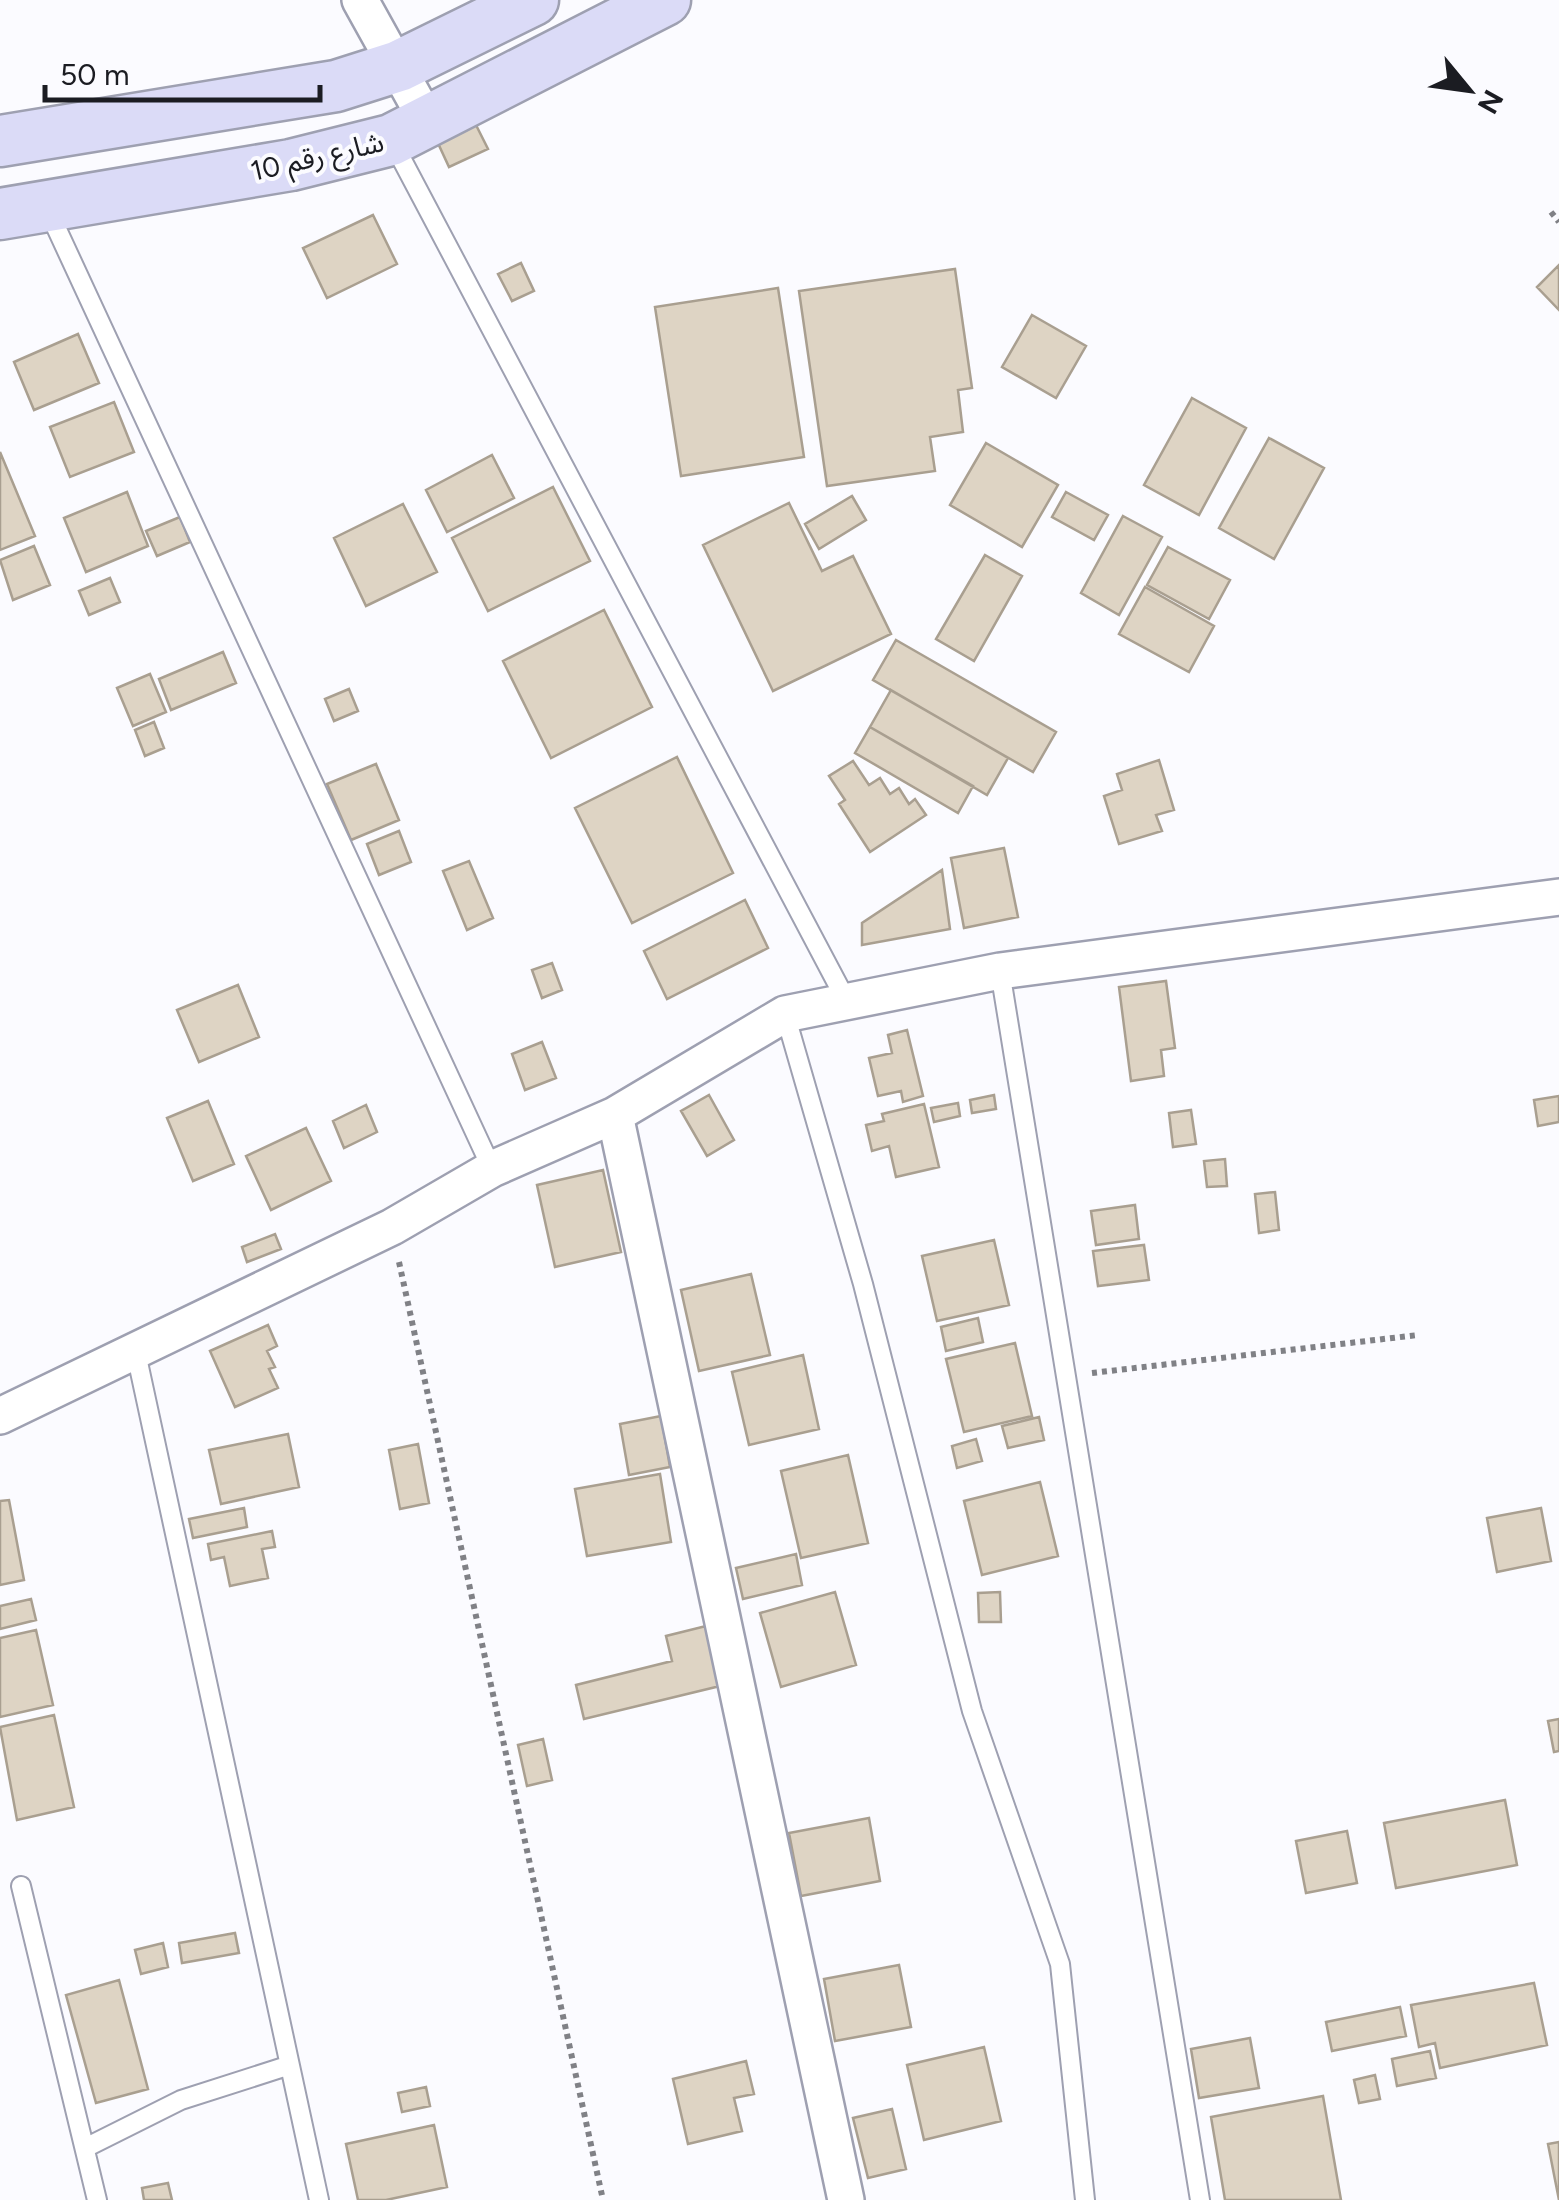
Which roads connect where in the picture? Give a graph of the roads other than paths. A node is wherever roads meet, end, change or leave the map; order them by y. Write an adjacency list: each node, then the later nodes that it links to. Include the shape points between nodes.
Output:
1 (360, 0): 4 (street)
2 (534, 0): 4 (main road)
3 (665, 0): 5 (main road, شارع رقم 10)
4 (399, 66): 5 (street); 6 (main road, via 336,86)
5 (409, 130): 7 (main road, شارع رقم 10, via 291,165); 10 (lane)
6 (0, 142)
7 (23, 210): 13 (lane)
8 (1559, 896): 9 (street)
9 (1000, 971): 10 (street); 23 (lane)
10 (846, 1000): 11 (street)
11 (785, 1014): 12 (street); 22 (lane, via 972,1711 1060,1964)
12 (615, 1116): 13 (street); 21 (street)
13 (492, 1169): 14 (street, via 392,1227)
14 (136, 1353): 15 (street); 17 (lane)
15 (0, 1416)
16 (22, 1886): 18 (lane)
17 (288, 2066): 18 (lane, via 180,2100); 20 (lane)
18 (86, 2148): 19 (lane)
19 (98, 2200)
20 (320, 2200)
21 (846, 2200)
22 (1085, 2200)
23 (1200, 2200)

